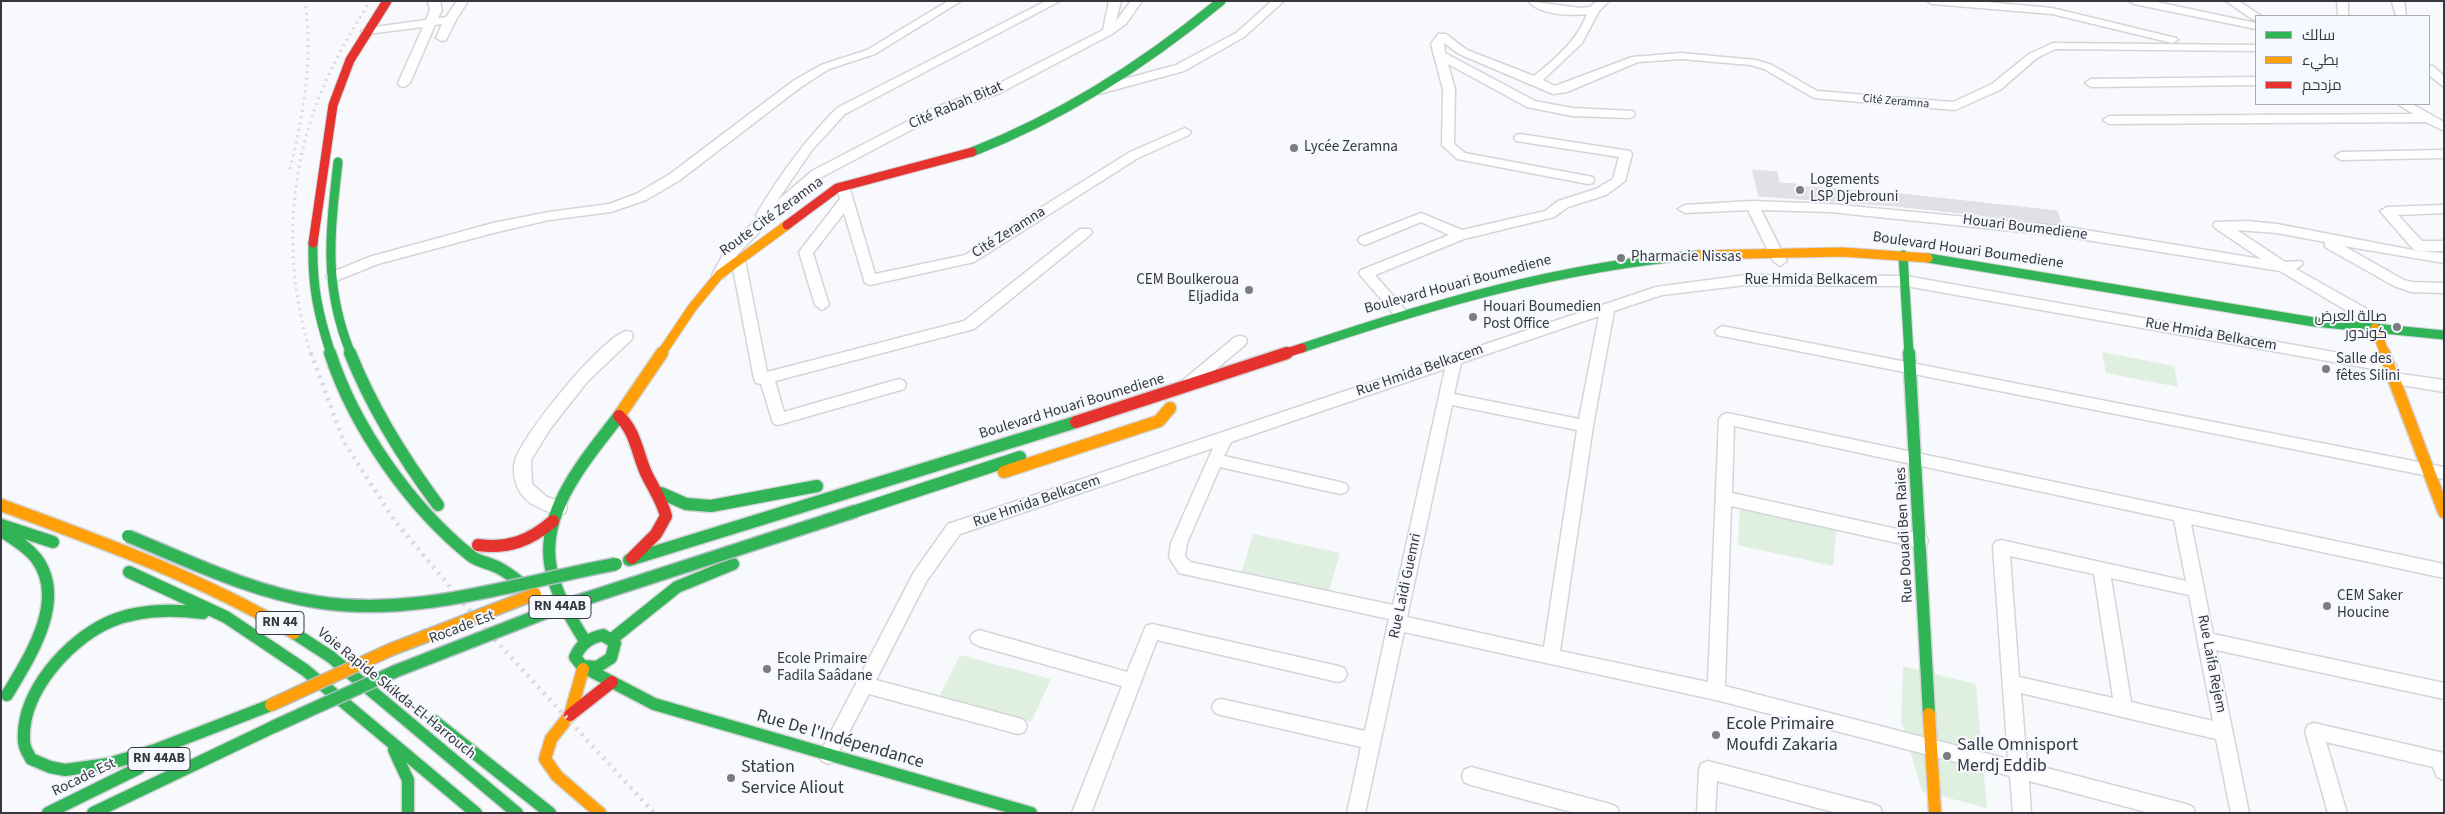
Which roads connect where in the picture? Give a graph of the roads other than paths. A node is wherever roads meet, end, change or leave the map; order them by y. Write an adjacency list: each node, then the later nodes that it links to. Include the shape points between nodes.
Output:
1 (387, 1): 25 (main road)
2 (396, 1): 25 (main road)
3 (434, 1): 23 (street, via 436,10)
4 (463, 1): 22 (street)
5 (956, 1): 69 (street, via 871,52 825,67 797,84 675,176 641,197 611,208 493,228 374,260)
6 (1055, 1): 55 (street, Cité Rabah Bitat, via 841,111 776,191)
7 (1115, 1): 26 (street)
8 (1137, 1): 26 (street, Cité Rabah Bitat, via 1122,22)
9 (1279, 1): 37 (street, via 1240,35 1180,68)
10 (1533, 1): 18 (street, via 1549,9)
11 (1604, 1): 18 (street)
12 (1932, 1): 28 (street, via 2052,11)
13 (2134, 1): 24 (street)
14 (2231, 1): 19 (street)
15 (2342, 1): 20 (street)
16 (2398, 1): 21 (street)
17 (1216, 3): 37 (main road, Route Cité Zeramna, via 1150,57)
18 (1594, 10): 32 (street, via 1589,26 1567,55)
19 (2255, 15)
20 (2343, 15)
21 (2401, 15)
22 (450, 20): 23 (street); 27 (street)
23 (430, 22): 25 (street); 34 (street)
24 (2255, 26)
25 (373, 30): 38 (main road); 116 (main road, via 350,60 333,105 312,253 311,276 317,313 339,374 393,469 444,532 475,558)
26 (1108, 31): 55 (street, Cité Rabah Bitat, via 996,90 937,111 817,174)
27 (442, 38)
28 (2202, 47): 29 (street, Cité Zeramna); 32 (street, Cité Zeramna, via 2053,46 2033,56 1996,87 1954,106 1814,94 1768,67 1752,62 1702,57 1636,59 1563,89 1553,90)
29 (2255, 48)
30 (1440, 55): 32 (street, Cité Zeramna, via 1437,44 1442,36 1463,52); 40 (street, via 1531,104 1572,112); 49 (street, via 1449,89 1448,145 1461,156)
31 (2430, 69): 36 (street)
32 (1535, 81)
33 (2255, 81): 35 (street)
34 (404, 82)
35 (2091, 83)
36 (2444, 83)
37 (1095, 91): 50 (main road, Route Cité Zeramna, via 995,144)
38 (346, 104)
39 (2406, 105): 41 (street)
40 (1628, 114)
41 (2427, 118): 42 (street); 43 (street)
42 (2109, 120)
43 (2444, 127)
44 (1184, 132): 51 (street, Cité Zeramna, via 1134,154 969,259 870,280)
45 (1520, 138): 58 (street, via 1626,154 1619,181 1601,192 1563,204 1549,214)
46 (340, 146): 69 (main road, via 331,229)
47 (2444, 154): 48 (street)
48 (2340, 156)
49 (1588, 180)
50 (843, 186): 51 (street, Cité Zeramna); 65 (main road, Route Cité Zeramna)
51 (847, 200): 72 (street, via 806,252)
52 (1752, 205): 53 (street, Houari Boumediene); 62 (street); 66 (street, Houari Boumediene, via 1830,208 2061,231)
53 (1684, 209)
54 (2444, 209): 61 (street, via 2387,210 2418,246)
55 (758, 224): 68 (street, Cité Rabah Bitat, via 731,252)
56 (2235, 225): 59 (street); 66 (street); 66 (street, via 2220,225)
57 (1085, 232): 84 (street, via 968,325)
58 (1461, 235): 60 (street, via 1421,217); 74 (street, via 1366,273)
59 (2316, 236): 63 (street, via 2370,249); 71 (street, via 2399,283 2411,287)
60 (1365, 240)
61 (2444, 246)
62 (1778, 257): 64 (main road, Boulevard Houari Boumediene, via 1884,252); 67 (main road, Boulevard Houari Boumediene); 74 (main road, Boulevard Houari Boumediene, via 1699,254 1600,265 1515,282)
63 (2444, 258)
64 (1904, 259): 70 (main road, Rue Douadi Ben Raies); 75 (main road, Boulevard Houari Boumediene, via 1984,266 2267,315)
65 (738, 260): 68 (main road, Route Cité Zeramna); 84 (street, via 761,380)
66 (2290, 266): 75 (street)
67 (1707, 267)
68 (719, 275): 89 (main road, Route Cité Zeramna, via 681,323)
69 (333, 277): 104 (main road, via 334,305 340,327 383,423 401,455)
70 (1906, 281): 73 (street, Rue Hmida Belkacem, via 1746,280 1662,290); 82 (main road, Rue Douadi Ben Raies); 83 (street, Rue Hmida Belkacem)
71 (2444, 288)
72 (822, 304)
73 (1608, 307): 81 (street, Rue Hmida Belkacem); 90 (street)
74 (1402, 314): 87 (main road, Boulevard Houari Boumediene)
75 (2374, 328): 77 (main road, Boulevard Houari Boumediene); 80 (main road, Boulevard Houari Boumediene); 83 (main road)
76 (1722, 331): 82 (street)
77 (2444, 334)
78 (626, 336): 105 (street, via 577,381 523,460 520,474 530,494)
79 (1240, 341): 87 (street)
80 (2444, 346)
81 (1454, 360): 88 (street, Rue Laidi Guemri); 91 (street, Rue Hmida Belkacem)
82 (1911, 369): 92 (main road, Rue Douadi Ben Raies); 94 (street)
83 (2392, 373): 86 (street, Rue Hmida Belkacem); 94 (main road)
84 (767, 378): 85 (street, via 778,419)
85 (900, 385)
86 (2444, 386)
87 (1181, 389): 96 (main road, Boulevard Houari Boumediene)
88 (1445, 398): 90 (street); 121 (street, Rue Laidi Guemri)
89 (619, 416): 99 (main road, via 630,426 645,469); 105 (main road, Route Cité Zeramna)
90 (1585, 426): 128 (street)
91 (1224, 439): 93 (street); 135 (street, Rue Hmida Belkacem, via 954,529 920,577)
92 (1916, 459): 100 (street, via 1727,419); 106 (street); 111 (main road, Rue Douadi Ben Raies)
93 (1215, 460): 98 (street); 121 (street, via 1179,543 1177,557 1185,568)
94 (2436, 471): 103 (main road)
95 (851, 479): 96 (main road)
96 (879, 481): 113 (main road, Boulevard Houari Boumediene)
97 (832, 482): 99 (main road, via 711,506 686,504)
98 (1340, 488)
99 (660, 493): 113 (main road, via 666,516 656,534)
100 (1724, 498): 111 (street); 137 (street)
101 (1, 504): 107 (main road); 129 (main road, Voie Rapide Skikda-El-Harrouch / RN 44, via 207,584 259,610)
102 (856, 511): 124 (main road, Boulevard Houari Boumediene, via 1175,406 1159,421 688,581 667,593); 155 (main road, Rocade Est / RN 44AB, bridge, via 534,616 396,671)
103 (2444, 512)
104 (446, 514)
105 (556, 515): 116 (main road, via 535,537 512,547 500,548 475,542 491,556); 122 (main road, Route Cité Zeramna, via 548,545 550,565)
106 (2181, 515): 118 (street); 119 (street, Rue Laifa Rejem)
107 (85, 523)
108 (1, 525): 112 (main road)
109 (1, 532): 140 (main road, via 32,551 45,571 50,598 40,634)
110 (124, 534): 114 (main road, RN 44, bridge, via 273,592 357,607 432,602)
111 (1920, 541): 150 (main road, Rue Douadi Ben Raies)
112 (65, 547)
113 (629, 560): 114 (main road, Rocade Est / RN 44AB)
114 (616, 564): 141 (main road, Rocade Est / RN 44AB, bridge, via 398,647)
115 (117, 567): 120 (main road, RN 44)
116 (498, 568): 122 (main road)
117 (2101, 568): 119 (street); 134 (street, via 2001,547); 143 (street)
118 (2444, 571)
119 (2196, 590): 125 (street, Rue Laifa Rejem)
120 (226, 617): 141 (main road, via 162,608 105,624 74,641 28,688 16,712 12,736 19,751 36,762 63,770 108,765); 147 (main road, RN 44, via 305,670)
121 (1399, 618): 128 (street); 149 (street, Rue Laidi Guemri)
122 (572, 620): 126 (main road, Route Cité Zeramna)
123 (979, 638): 132 (street)
124 (612, 640): 126 (main road, via 603,636); 127 (main road)
125 (2206, 640): 136 (street); 148 (street, Rue Laifa Rejem)
126 (585, 641): 130 (main road, via 575,657 576,662)
127 (615, 652): 130 (main road, via 608,662); 138 (main road)
128 (1551, 656): 137 (street)
129 (331, 657): 139 (main road); 162 (main road, Voie Rapide Skikda-El-Harrouch / RN 44)
130 (586, 669): 133 (main road, Rue De l'Indépendance); 144 (main road)
131 (1338, 674): 132 (street, via 1152,631)
132 (1133, 681): 166 (street)
133 (612, 682): 138 (main road, Rue De l'Indépendance); 144 (main road)
134 (2011, 683): 143 (street); 152 (street)
135 (864, 685): 146 (street); 151 (street, Rue Hmida Belkacem)
136 (2444, 691)
137 (1716, 692): 150 (street)
138 (641, 698): 151 (main road, Rue De l'Indépendance)
139 (406, 703)
140 (1, 705)
141 (271, 705): 157 (main road, Rocade Est / RN 44AB)
142 (1221, 706): 149 (street)
143 (2123, 708): 148 (street)
144 (570, 715): 164 (main road, via 551,739 544,759 557,776)
145 (426, 716): 163 (main road)
146 (1018, 726)
147 (379, 732): 160 (main road, via 405,766 409,788); 161 (main road, RN 44)
148 (2224, 732): 173 (street, Rue Laifa Rejem)
149 (1372, 741): 167 (street, Rue Laidi Guemri)
150 (1931, 747): 152 (street); 170 (main road, Rue Douadi Ben Raies)
151 (828, 755): 165 (main road, Rue De l'Indépendance)
152 (2018, 769): 171 (street); 172 (street)
153 (2444, 771): 174 (street, via 2440,760 2314,731)
154 (1471, 776): 168 (street)
155 (126, 797): 158 (main road, Rocade Est / RN 44AB); 159 (main road)
156 (1706, 811): 169 (street, via 1708,770)
157 (48, 813)
158 (93, 813)
159 (106, 813)
160 (408, 813)
161 (476, 813)
162 (517, 813)
163 (550, 813)
164 (600, 813)
165 (1031, 813)
166 (1081, 813)
167 (1356, 813)
168 (1610, 813)
169 (1873, 813)
170 (1935, 813)
171 (2022, 813)
172 (2186, 813)
173 (2240, 813)
174 (2338, 813)

